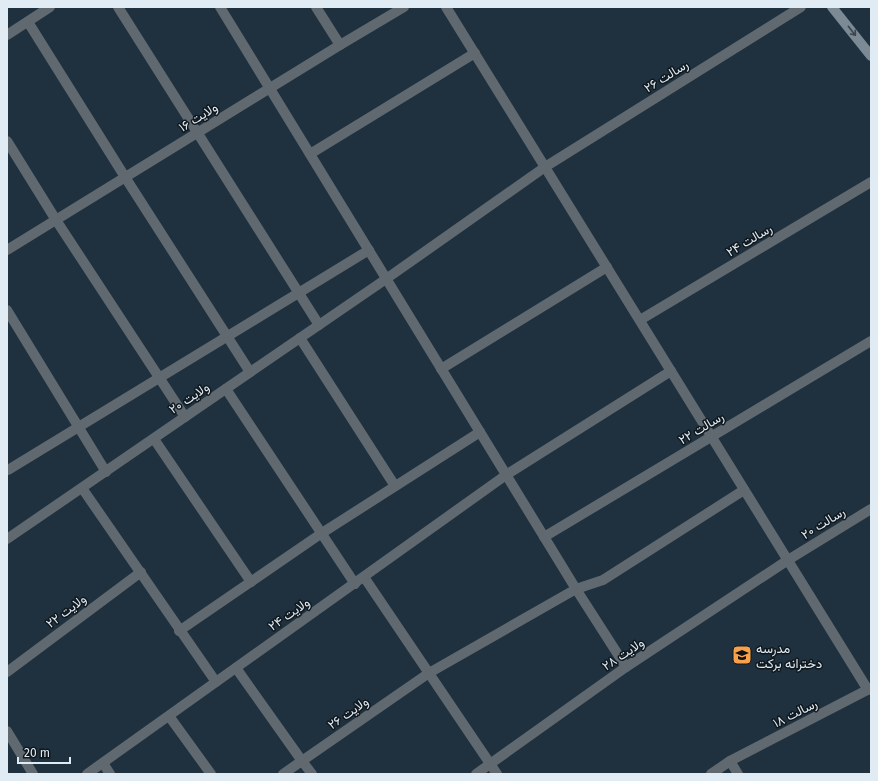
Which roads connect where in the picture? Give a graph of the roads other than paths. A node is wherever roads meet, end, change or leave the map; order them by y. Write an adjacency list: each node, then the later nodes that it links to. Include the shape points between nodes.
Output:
1 (50, 7): 9 (street)
2 (118, 7): 15 (street)
3 (220, 7): 14 (street)
4 (316, 7): 11 (street)
5 (404, 7): 11 (street, ولایت ۱۶)
6 (446, 7): 12 (street)
7 (801, 7): 18 (street, رسالت ۲۶)
8 (832, 7): 13 (street, one-way to 13)
9 (28, 22): 10 (street); 19 (street)
10 (7, 35)
11 (340, 45): 14 (street, ولایت ۱۶)
12 (475, 53): 17 (street); 18 (street)
13 (871, 56)
14 (270, 88): 15 (street, ولایت ۱۶); 17 (street)
15 (198, 132): 19 (street, ولایت ۱۶); 26 (street)
16 (7, 141): 21 (street)
17 (310, 154): 23 (street)
18 (545, 167): 24 (street); 25 (street, رسالت ۲۶)
19 (125, 177): 21 (street, ولایت ۱۶); 30 (street)
20 (871, 182): 28 (street, رسالت ۲۴)
21 (56, 220): 22 (street, ولایت ۱۶); 36 (street)
22 (7, 250)
23 (369, 250): 25 (street); 26 (street)
24 (607, 267): 28 (street); 33 (street)
25 (386, 279): 29 (street, ولایت ۲۰); 33 (street)
26 (299, 292): 29 (street); 30 (street)
27 (7, 310): 39 (street)
28 (640, 320): 34 (street)
29 (319, 325): 31 (street, ولایت ۲۰)
30 (227, 336): 35 (street); 36 (street)
31 (300, 338): 35 (street, ولایت ۲۰); 46 (street)
32 (871, 341): 41 (street, رسالت ۲۲)
33 (441, 369): 40 (street)
34 (671, 371): 41 (street); 45 (street, ولایت ۲۴)
35 (250, 372): 37 (street, ولایت ۲۰)
36 (160, 378): 38 (street); 39 (street)
37 (226, 389): 38 (street, ولایت ۲۰); 50 (street)
38 (185, 417): 42 (street, ولایت ۲۰)
39 (78, 428): 43 (street); 44 (street)
40 (480, 432): 45 (street); 46 (street)
41 (712, 437): 48 (street); 51 (street, رسالت ۲۲)
42 (154, 439): 44 (street, ولایت ۲۰); 56 (street)
43 (8, 470)
44 (106, 472): 47 (street, ولایت ۲۰)
45 (506, 475): 51 (street); 55 (street, ولایت ۲۴)
46 (395, 486): 50 (street)
47 (82, 488): 52 (street, ولایت ۲۰); 54 (street)
48 (744, 490): 53 (street); 58 (street, ولایت ۲۶, via 603,580)
49 (871, 509): 53 (street, رسالت ۲۰)
50 (322, 533): 56 (street); 57 (street)
51 (544, 537): 58 (street)
52 (7, 539)
53 (788, 560): 60 (street, ولایت ۲۸); 65 (street)
54 (141, 572): 59 (street); 62 (street, ولایت ۲۲)
55 (364, 577): 57 (street, ولایت ۲۴); 63 (street)
56 (251, 582): 59 (street)
57 (355, 584): 61 (street, ولایت ۲۴)
58 (576, 589): 60 (street); 63 (street, ولایت ۲۶)
59 (180, 631): 64 (street)
60 (626, 667): 71 (street, ولایت ۲۸)
61 (236, 668): 64 (street, ولایت ۲۴); 68 (street)
62 (7, 672)
63 (429, 673): 68 (street, ولایت ۲۶); 71 (street)
64 (216, 682): 66 (street, ولایت ۲۴)
65 (869, 689): 69 (street, رسالت ۱۸)
66 (169, 716): 70 (street, ولایت ۲۴); 75 (street)
67 (7, 732): 72 (street)
68 (302, 760): 76 (street, ولایت ۲۶); 77 (street)
69 (730, 761): 80 (street, رسالت ۱۸); 81 (street)
70 (102, 763): 73 (street, ولایت ۲۴); 74 (street)
71 (490, 764): 78 (street, ولایت ۲۸); 79 (street)
72 (33, 774)
73 (87, 774)
74 (110, 774)
75 (211, 774)
76 (283, 774)
77 (312, 774)
78 (476, 774)
79 (497, 774)
80 (711, 774)
81 (738, 774)

